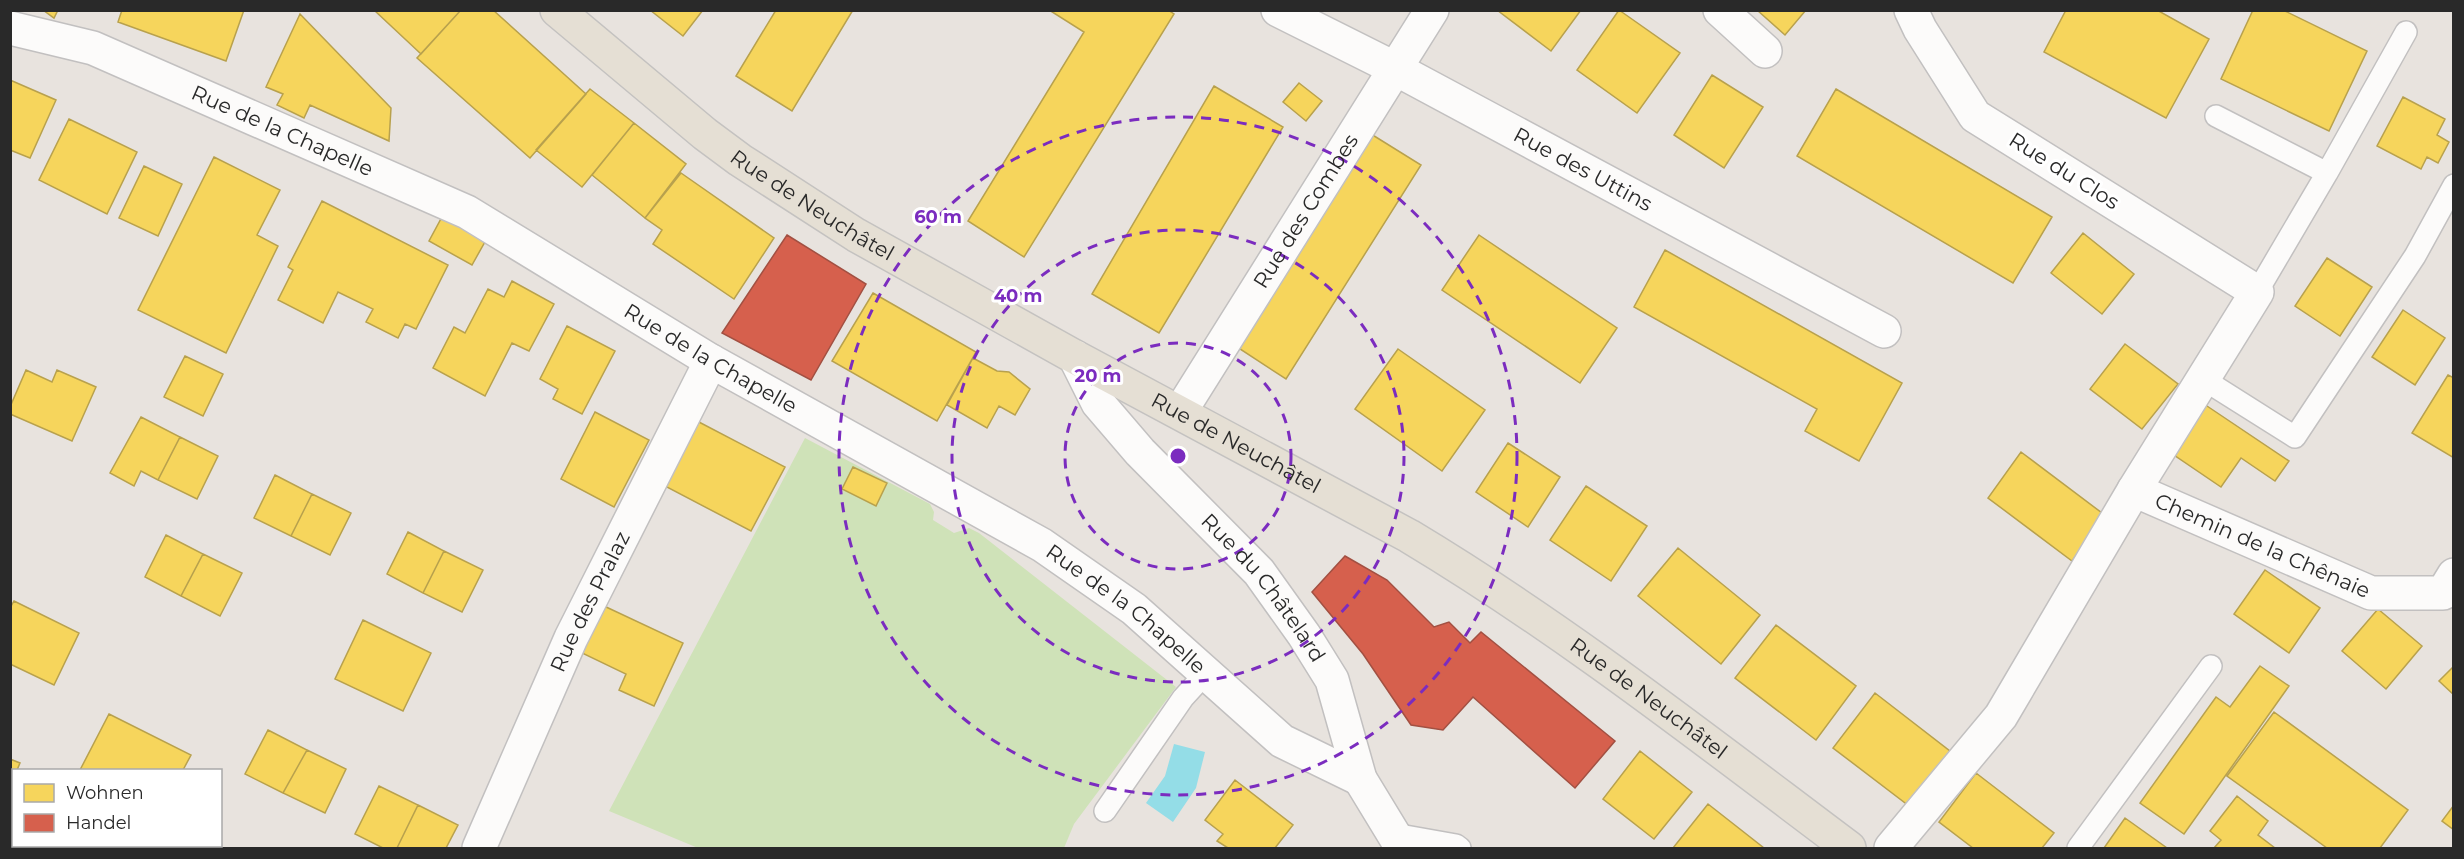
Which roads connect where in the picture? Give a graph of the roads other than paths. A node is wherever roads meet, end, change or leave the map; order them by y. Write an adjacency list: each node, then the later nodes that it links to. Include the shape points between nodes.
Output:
1 (556, 10): 15 (main road, Rue de Neuchâtel, via 660,99 740,160 856,235)
2 (1278, 10): 9 (street, Rue des Uttins)
3 (1432, 10): 9 (street, Rue des Combes)
4 (1719, 10): 8 (street)
5 (1911, 10): 13 (street, Rue du Clos, via 1975,116)
6 (10, 28): 16 (street, Rue de la Chapelle, via 93,48 467,212)
7 (2406, 32): 11 (lane)
8 (1765, 51)
9 (1394, 68): 14 (street, Rue des Uttins); 18 (street, Rue des Combes)
10 (2217, 116): 11 (lane)
11 (2327, 173): 13 (lane)
12 (2454, 184): 17 (lane, via 2415,256 2295,437)
13 (2257, 292): 17 (street)
14 (1884, 331)
15 (1075, 357): 18 (main road, Rue de Neuchâtel); 23 (street, Rue du Châtelard, via 1098,403 1140,452 1258,572 1304,634 1332,680)
16 (711, 361): 22 (street, Rue de la Chapelle, via 1042,544 1134,609); 26 (street, Rue des Pralaz, via 571,638)
17 (2203, 379): 19 (street)
18 (1180, 412): 28 (main road, Rue de Neuchâtel, via 1409,536 1511,599 1580,646)
19 (2134, 490): 20 (street, Chemin de la Chênaie, via 2370,593 2443,592); 29 (street, via 2001,716)
20 (2454, 574)
21 (2211, 666): 30 (lane)
22 (1205, 674): 23 (street, Rue de la Chapelle, via 1282,741); 24 (lane, via 1183,698)
23 (1360, 779): 25 (street, Rue du Châtelard)
24 (1106, 811)
25 (1398, 842): 27 (lane, via 1456,845)
26 (479, 849)
27 (1460, 849)
28 (1850, 849)
29 (1891, 849)
30 (2078, 849)

